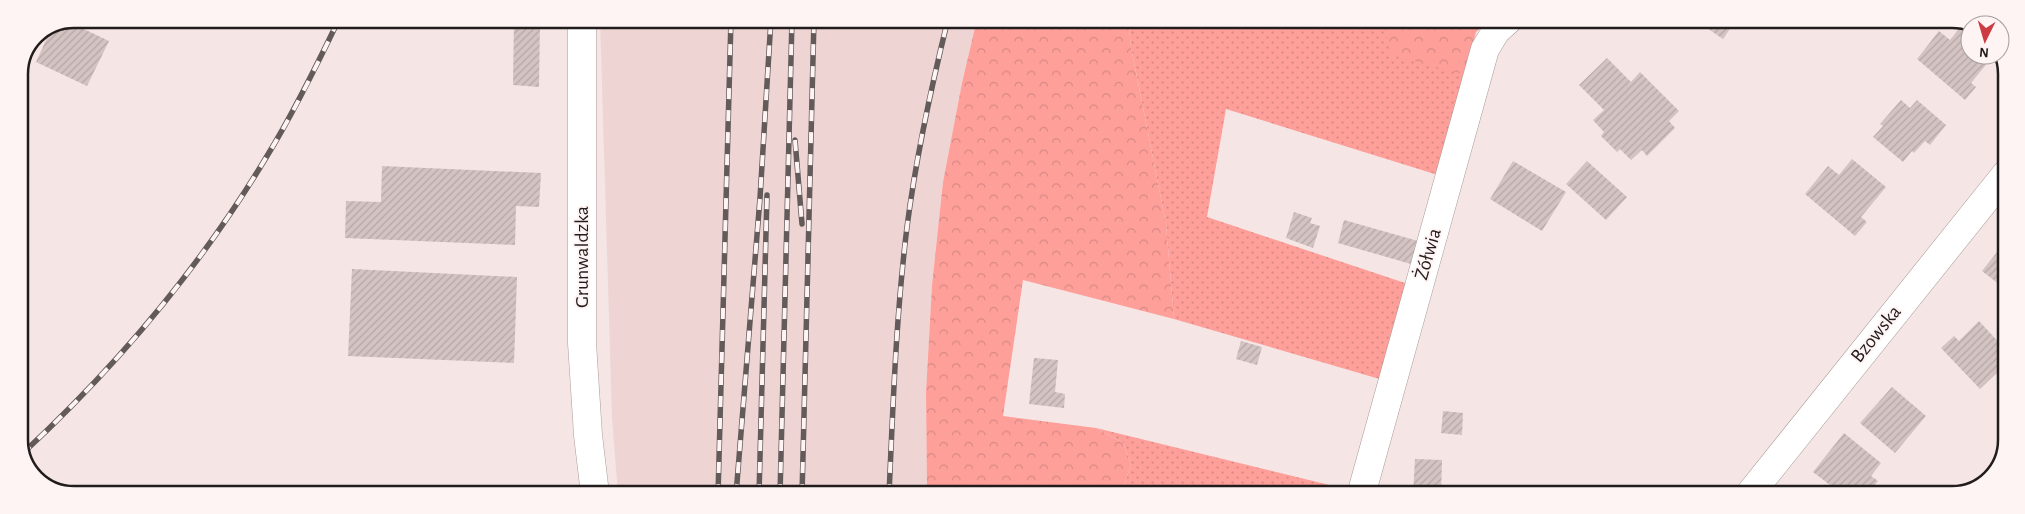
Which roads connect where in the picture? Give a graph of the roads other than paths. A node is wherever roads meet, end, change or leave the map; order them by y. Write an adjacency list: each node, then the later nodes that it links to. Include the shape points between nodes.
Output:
1 (582, 28): 4 (street, Grunwaldzka, via 582,343)
2 (1499, 28): 5 (street, Żółwia, via 1485,49)
3 (1997, 185): 6 (street, Bzowska)
4 (594, 487)
5 (1363, 487)
6 (1755, 487)

